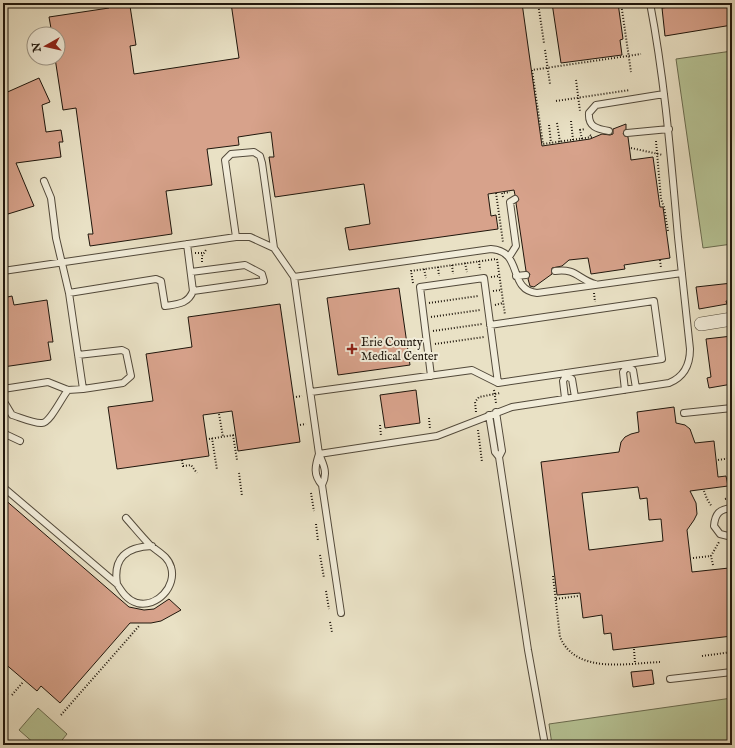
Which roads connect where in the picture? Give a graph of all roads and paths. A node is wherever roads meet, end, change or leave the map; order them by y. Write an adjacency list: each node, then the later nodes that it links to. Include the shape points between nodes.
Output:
1 (538, 3): 4 (path); 6 (path)
2 (621, 3): 10 (path)
3 (650, 3): 16 (lane)
4 (523, 5)
5 (537, 21): 6 (path)
6 (541, 21): 7 (path)
7 (544, 43)
8 (545, 50): 11 (path)
9 (641, 54): 10 (path)
10 (629, 56): 11 (path); 12 (path)
11 (547, 68): 14 (path); 32 (path, via 532,70 543,144)
12 (631, 72)
13 (576, 80): 17 (path)
14 (550, 84)
15 (637, 89): 17 (path)
16 (664, 94): 24 (lane); 25 (lane, via 596,105 589,113 590,124 596,129)
17 (579, 97): 18 (path); 19 (path)
18 (556, 101)
19 (581, 113)
20 (571, 121): 29 (path)
21 (557, 124): 31 (path)
22 (549, 125): 32 (path)
23 (583, 129): 28 (path, via 580,130)
24 (669, 129): 26 (lane); 58 (lane)
25 (609, 131)
26 (627, 133)
27 (592, 137): 28 (path)
28 (582, 138): 29 (path)
29 (574, 140): 31 (path)
30 (656, 141): 34 (path)
31 (560, 142): 32 (path)
32 (551, 143)
33 (631, 148): 34 (path)
34 (658, 154): 38 (path, via 661,199)
35 (44, 181): 47 (lane, via 51,198)
36 (496, 193): 40 (path)
37 (515, 199): 44 (lane, via 510,202 516,246)
38 (668, 236)
39 (236, 237): 41 (lane); 43 (lane, via 250,237); 43 (lane, via 225,160 231,154 254,152 260,156 262,163)
40 (503, 242)
41 (187, 244): 47 (lane); 56 (lane)
42 (210, 247): 50 (path, via 203,252)
43 (274, 248): 63 (lane)
44 (509, 257): 62 (lane, via 515,266); 63 (lane, via 491,249)
45 (660, 260): 53 (path)
46 (479, 262): 48 (path); 57 (path); 68 (path, via 497,259)
47 (61, 263): 54 (lane); 70 (lane)
48 (465, 263): 49 (path); 59 (path)
49 (452, 265): 51 (path); 61 (path)
50 (203, 267)
51 (438, 267): 52 (path); 64 (path)
52 (424, 269): 65 (path); 66 (path, via 411,271)
53 (661, 270)
54 (3, 271)
55 (555, 271): 67 (lane, via 573,271 585,281)
56 (191, 272): 69 (lane); 69 (lane, via 245,265 262,274 264,281)
57 (480, 272)
58 (682, 273): 67 (lane); 93 (lane, via 690,348 688,363 676,380)
59 (467, 274)
60 (526, 275): 62 (lane)
61 (453, 276)
62 (516, 276): 67 (lane, via 529,292 537,293)
63 (294, 277): 99 (lane)
64 (440, 278)
65 (426, 280)
66 (413, 283)
67 (596, 285)
68 (501, 290): 71 (path); 75 (path)
69 (193, 291): 70 (lane, via 188,300 165,306 161,281 156,279)
70 (69, 292): 88 (lane)
71 (491, 292)
72 (594, 294): 76 (path)
73 (478, 296): 74 (path)
74 (429, 303)
75 (503, 303): 77 (path); 80 (path)
76 (595, 304)
77 (493, 305)
78 (480, 310): 79 (path)
79 (432, 317)
80 (505, 317)
81 (732, 319): 83 (street)
82 (482, 324): 85 (path)
83 (701, 324)
84 (490, 325): 89 (lane, via 654,301 662,359); 91 (lane, via 484,278 420,287); 92 (lane)
85 (434, 331)
86 (484, 337): 87 (path)
87 (436, 344)
88 (78, 355): 95 (lane); 95 (lane, via 122,350 128,357 131,376 123,383)
89 (627, 366): 90 (lane); 93 (lane, via 633,370); 98 (lane, via 623,372)
90 (566, 374): 92 (lane); 104 (lane, via 572,379); 105 (lane, via 563,381)
91 (431, 376): 92 (lane, via 472,370); 99 (lane)
92 (498, 382)
93 (636, 388): 98 (lane)
94 (3, 389): 96 (lane, via 48,382)
95 (83, 389): 96 (lane)
96 (68, 390): 106 (lane, via 49,420 42,423 12,415)
97 (494, 390): 101 (path)
98 (625, 390): 104 (lane)
99 (311, 392): 126 (lane)
100 (500, 393): 101 (path)
101 (495, 394): 107 (path); 109 (path, via 478,399 475,402)
102 (296, 397): 103 (path)
103 (301, 397)
104 (575, 397): 105 (lane)
105 (565, 398): 110 (lane)
106 (3, 400)
107 (496, 404)
108 (732, 408): 111 (lane)
109 (476, 412)
110 (496, 412): 113 (lane); 127 (lane, via 502,451)
111 (684, 413)
112 (219, 414): 121 (path)
113 (489, 415): 126 (lane, via 437,436); 127 (lane, via 495,452)
114 (429, 418): 119 (path)
115 (304, 424): 116 (path)
116 (300, 425)
117 (380, 426): 124 (path)
118 (478, 430): 132 (path)
119 (430, 432)
120 (3, 433): 125 (lane)
121 (223, 437): 122 (path); 130 (path, via 234,435)
122 (212, 438): 123 (path); 133 (path)
123 (209, 439)
124 (382, 440)
125 (20, 441)
126 (319, 454): 136 (lane, via 326,478); 136 (lane, via 315,467 317,479)
127 (500, 457): 175 (lane, via 528,650)
128 (731, 458): 131 (path)
129 (182, 460): 134 (path, via 183,466 191,465)
130 (237, 460)
131 (718, 460)
132 (482, 462)
133 (217, 470)
134 (197, 473)
135 (239, 473): 140 (path)
136 (322, 485): 161 (lane)
137 (3, 487): 156 (lane)
138 (704, 491): 141 (path)
139 (311, 493): 143 (path)
140 (242, 496)
141 (712, 507)
142 (732, 508): 146 (lane, via 721,510 715,516 714,526 720,534)
143 (314, 511)
144 (126, 518): 149 (lane)
145 (316, 524): 147 (path)
146 (732, 538)
147 (318, 541)
148 (719, 541): 151 (path)
149 (152, 546): 156 (lane, via 127,551 119,560 115,572); 156 (lane, via 164,555 171,567 171,582 164,594 152,602 138,603 126,597)
150 (320, 555): 155 (path)
151 (712, 556): 152 (path); 153 (path)
152 (693, 558)
153 (713, 565)
154 (553, 576): 159 (path)
155 (324, 578)
156 (117, 584)
157 (326, 591): 160 (path)
158 (578, 596): 159 (path)
159 (556, 599): 169 (path, via 560,637 570,651 600,665)
160 (329, 609)
161 (341, 614)
162 (330, 622): 164 (path)
163 (139, 626): 174 (path)
164 (332, 632)
165 (634, 649): 169 (path)
166 (732, 652): 167 (path)
167 (702, 656)
168 (662, 662): 169 (path)
169 (635, 663)
170 (732, 672): 171 (lane)
171 (670, 679)
172 (23, 682): 173 (path)
173 (6, 695)
174 (61, 715)
175 (545, 745)

